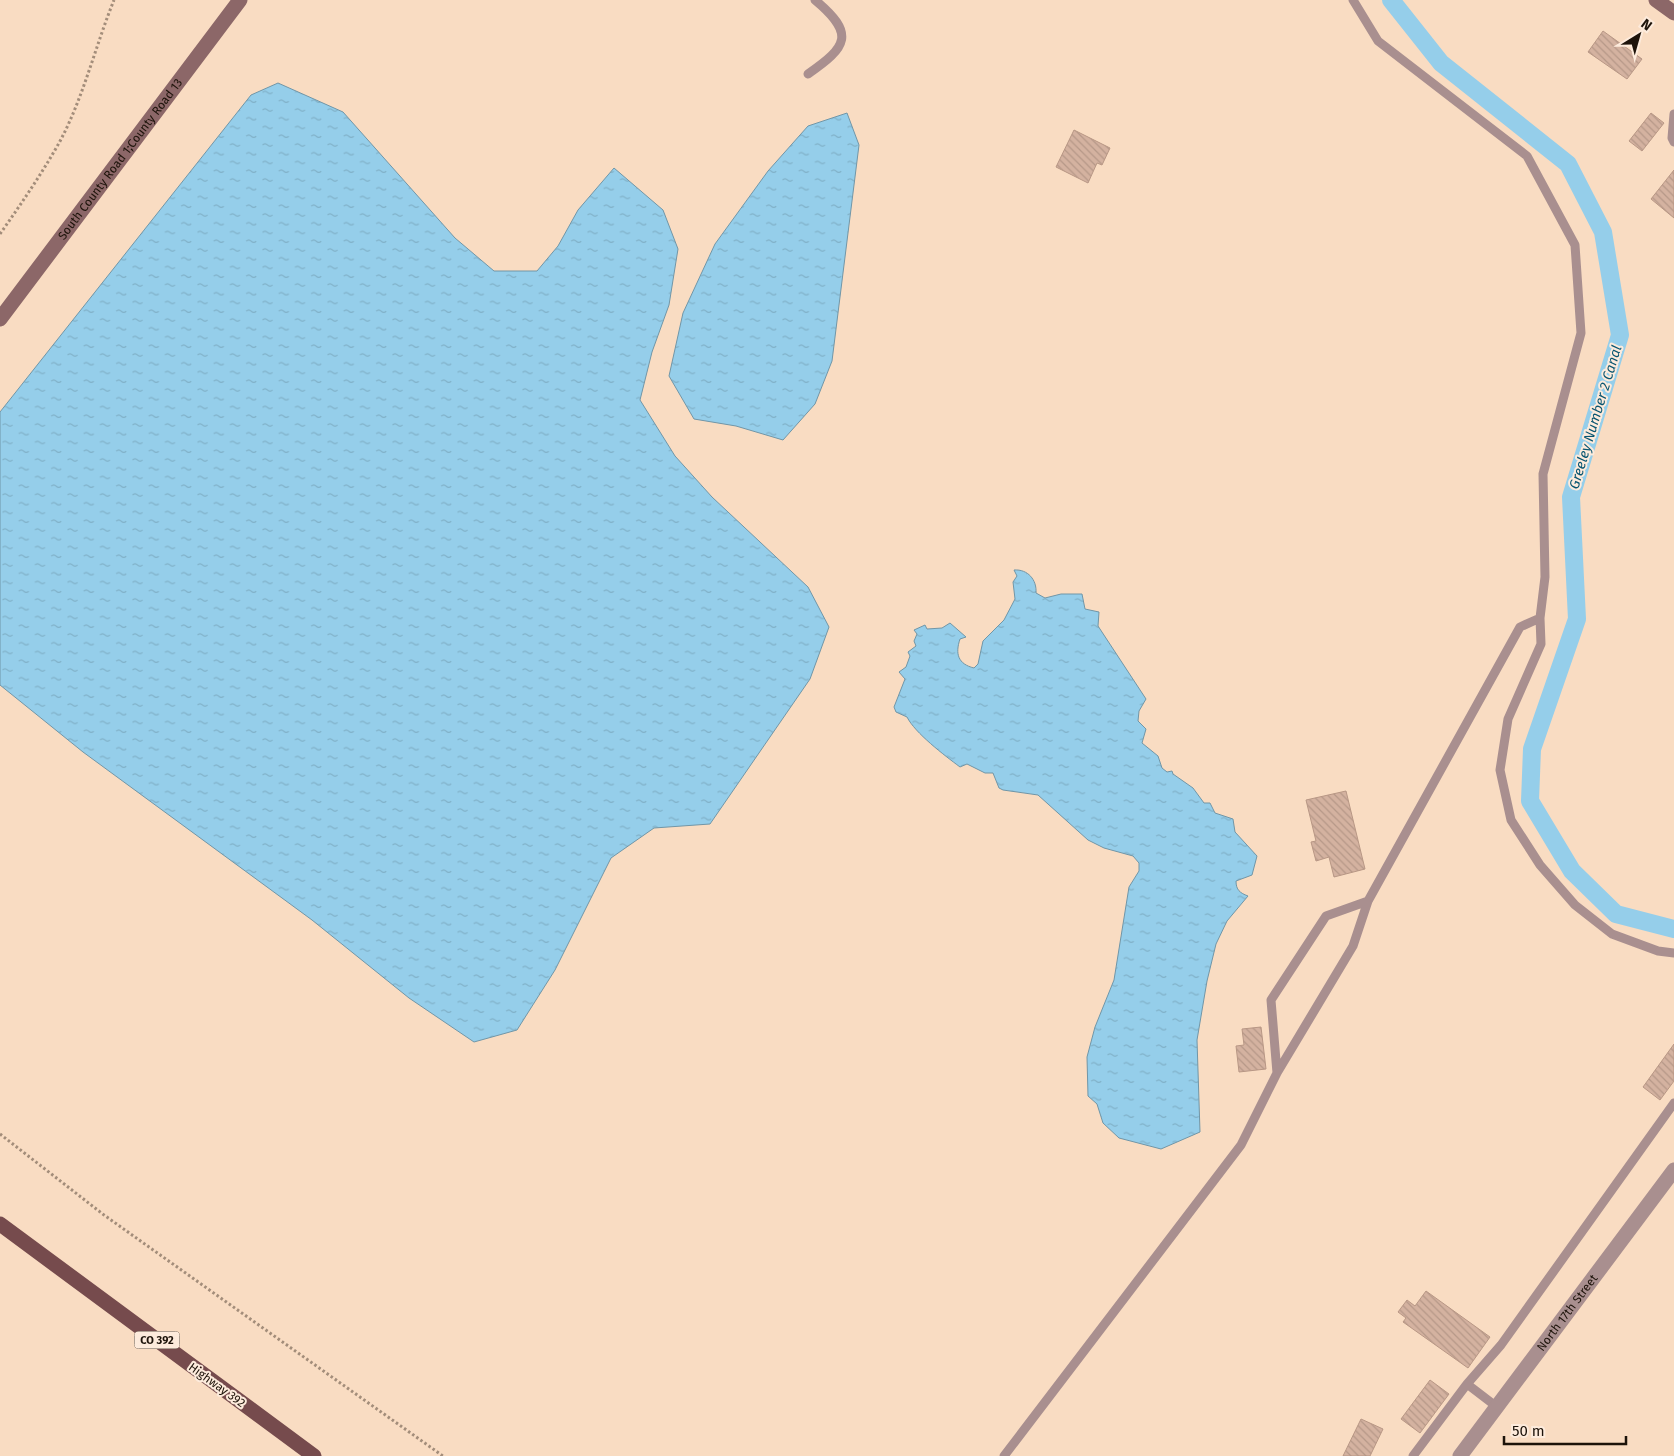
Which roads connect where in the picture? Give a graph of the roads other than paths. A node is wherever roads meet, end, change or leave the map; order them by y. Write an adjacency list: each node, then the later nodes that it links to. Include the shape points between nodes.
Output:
1 (240, 0): 9 (street, South County Road 1;County Road 13)
2 (815, 0): 6 (lane, via 834,17 842,38 833,56)
3 (1353, 0): 10 (lane, via 1378,41 1527,156 1575,245 1582,333 1543,474 1545,577)
4 (1656, 0): 5 (street)
5 (1674, 13)
6 (808, 74)
7 (1674, 114): 8 (lane)
8 (1674, 142)
9 (0, 319)
10 (1540, 618): 11 (lane, via 1520,627); 12 (lane, via 1541,644 1508,719 1500,770 1511,820 1540,865 1575,905 1612,934)
11 (1368, 901): 13 (lane, via 1353,946); 13 (lane, via 1326,916 1271,1000)
12 (1674, 953)
13 (1277, 1074): 20 (lane, via 1241,1145)
14 (1674, 1103): 17 (lane, via 1512,1331)
15 (1674, 1170): 18 (street, North 17th Street)
16 (0, 1224): 19 (main road, Highway 392 / CO 392)
17 (1467, 1384): 18 (lane); 21 (lane)
18 (1497, 1407): 22 (street, North 17th Street)
19 (314, 1456)
20 (1004, 1456)
21 (1413, 1456)
22 (1460, 1456)

